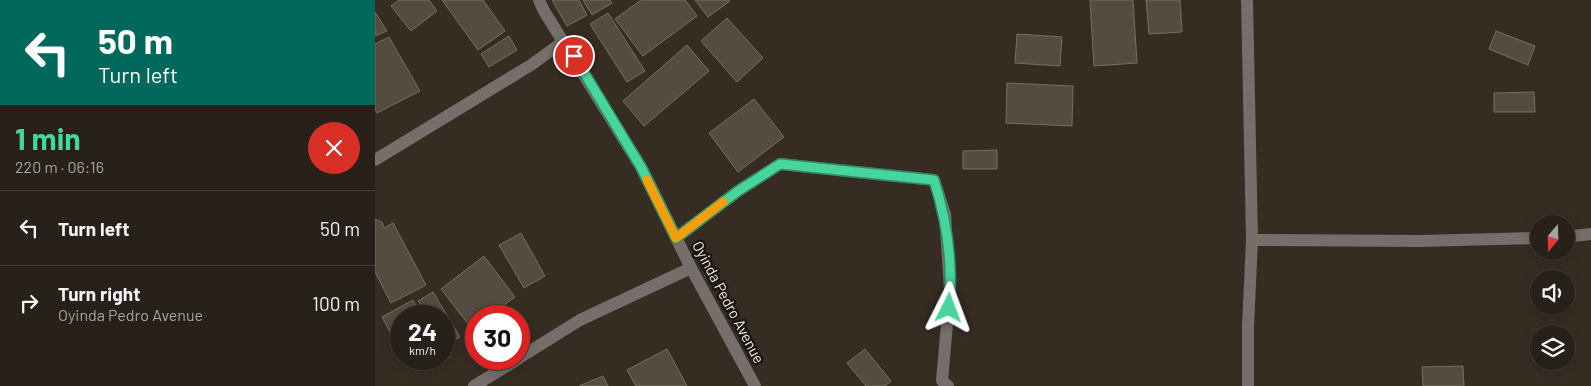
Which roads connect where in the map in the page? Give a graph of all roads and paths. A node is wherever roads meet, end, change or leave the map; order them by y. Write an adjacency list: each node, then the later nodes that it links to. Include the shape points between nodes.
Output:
1 (539, 0): 3 (street, Oyinda Pedro Avenue)
2 (1247, 0): 9 (street)
3 (564, 41): 4 (street, via 531,65); 7 (street, Oyinda Pedro Avenue, via 641,167)
4 (375, 160)
5 (1591, 234): 6 (street)
6 (1575, 236)
7 (676, 238): 10 (street, Oyinda Pedro Avenue); 15 (street, via 780,164 934,180 945,214 950,290 942,380)
8 (1530, 238): 9 (street)
9 (1252, 240): 16 (street)
10 (691, 268): 11 (street, via 580,320); 14 (street, Oyinda Pedro Avenue)
11 (530, 351)
12 (499, 370): 13 (street)
13 (474, 386)
14 (755, 386)
15 (948, 386)
16 (1248, 386)

